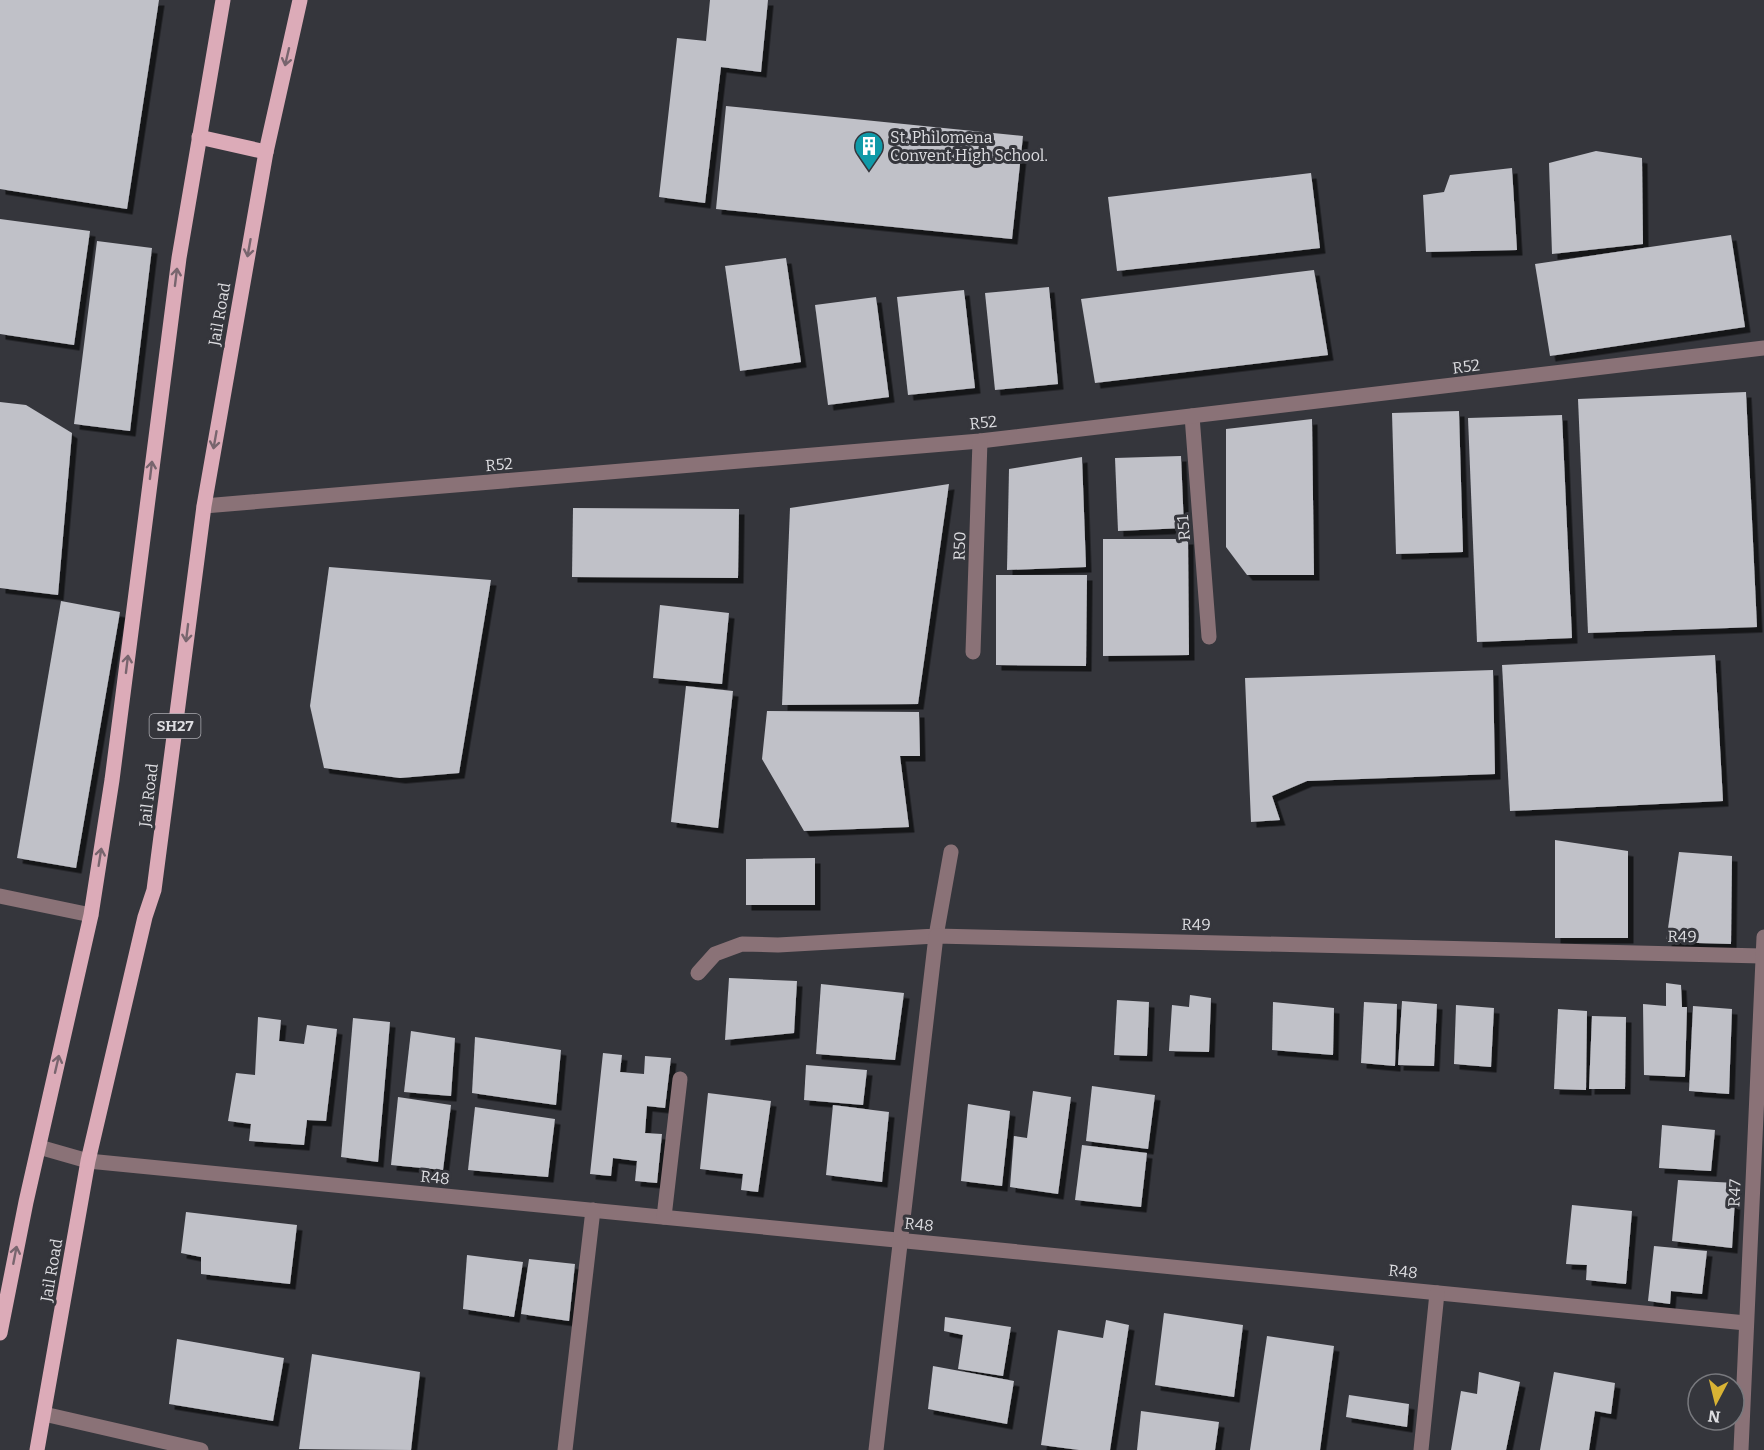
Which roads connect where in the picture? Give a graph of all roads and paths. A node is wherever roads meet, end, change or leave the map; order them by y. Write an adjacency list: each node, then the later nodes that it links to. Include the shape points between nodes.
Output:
1 (223, 0): 3 (main road)
2 (300, 0): 4 (main road, Jail Road / SH27, one-way to 4)
3 (199, 137): 4 (main road); 13 (main road, one-way to 3, via 112,780 178,258)
4 (266, 152): 8 (main road, Jail Road / SH27, one-way to 8)
5 (1764, 348): 6 (street, R52)
6 (1192, 416): 7 (street, R52); 9 (street, R51)
7 (980, 441): 8 (street, R52); 10 (street, R50)
8 (204, 506): 20 (main road, Jail Road / SH27, one-way to 20, via 154,890)
9 (1209, 637)
10 (973, 652)
11 (951, 852): 14 (street)
12 (0, 896): 13 (street)
13 (91, 915): 19 (main road, one-way to 13)
14 (936, 936): 16 (street, R49); 17 (street, R49, via 742,944 715,954); 24 (street)
15 (1764, 937): 16 (street, R47)
16 (1762, 956): 21 (street, R47)
17 (698, 973)
18 (680, 1079): 23 (street)
19 (39, 1147): 20 (street, R48); 27 (main road, one-way to 19)
20 (88, 1161): 22 (street, R48); 28 (main road, Jail Road / SH27)
21 (1758, 1184): 26 (street, R47)
22 (592, 1210): 23 (street, R48); 31 (street)
23 (664, 1217): 24 (street, R48)
24 (902, 1240): 25 (street, R48); 32 (street)
25 (1437, 1293): 26 (street, R48); 33 (street)
26 (1746, 1323): 34 (street, R47)
27 (0, 1333)
28 (44, 1414): 29 (main road, Jail Road / SH27); 30 (street)
29 (37, 1450)
30 (201, 1450)
31 (565, 1450)
32 (876, 1450)
33 (1421, 1450)
34 (1741, 1450)

